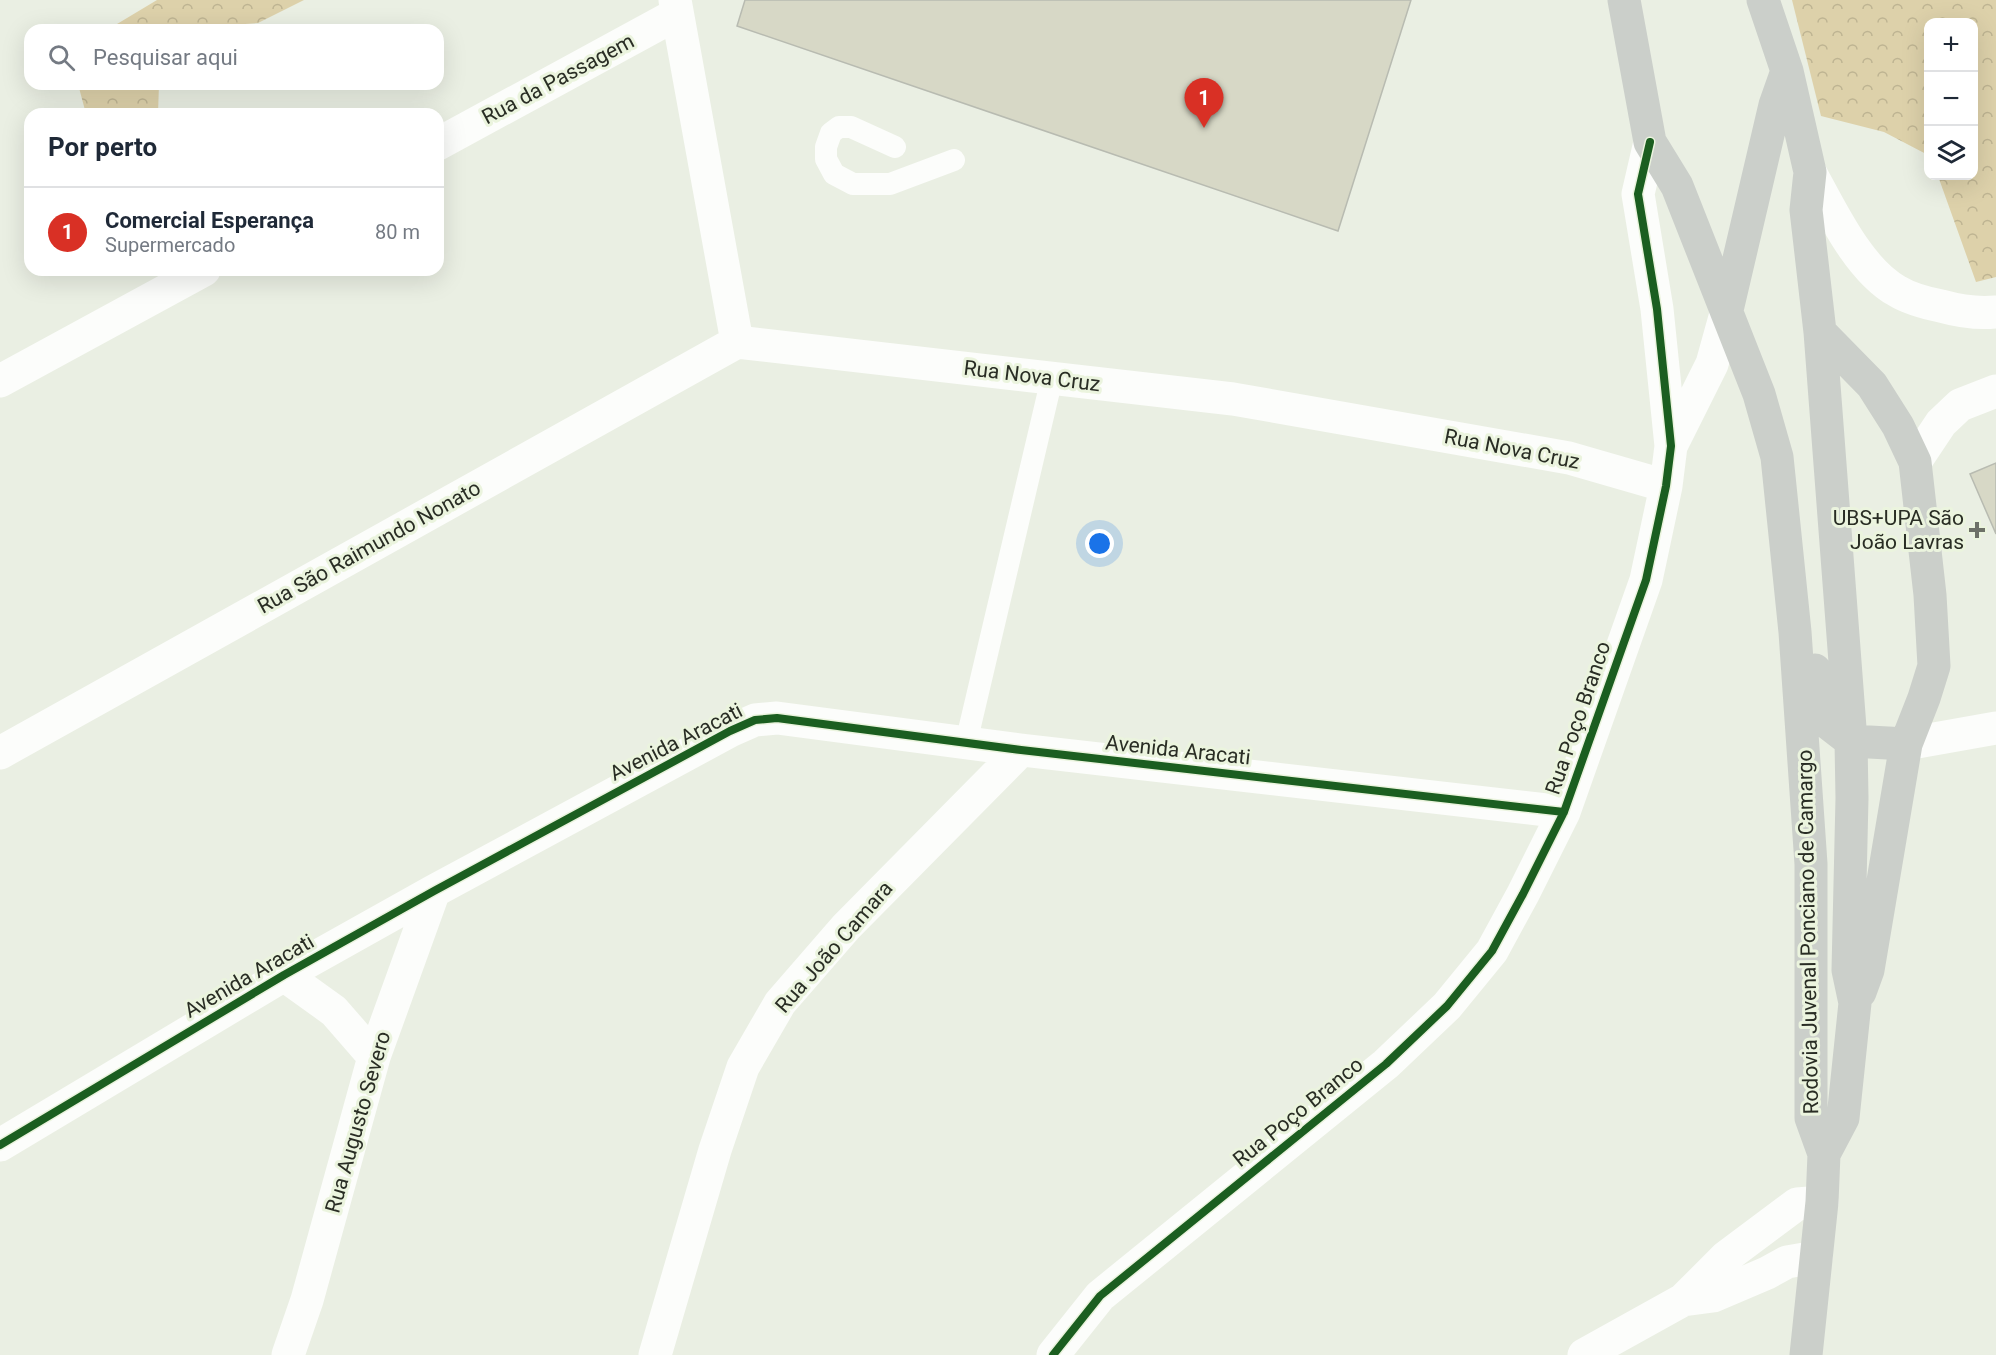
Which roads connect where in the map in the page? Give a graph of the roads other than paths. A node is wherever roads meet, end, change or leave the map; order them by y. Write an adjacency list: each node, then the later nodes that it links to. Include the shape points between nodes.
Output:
1 (1763, 0): 4 (main road, Rodovia Juvenal Ponciano de Camargo)
2 (1631, 6): 6 (main road, Rodovia Juvenal Ponciano de Camargo)
3 (676, 7): 5 (street, Rua da Passagem); 14 (street)
4 (1787, 71): 9 (main road, Rodovia Juvenal Ponciano de Camargo); 11 (main road, via 1775,105)
5 (444, 141)
6 (1650, 142): 11 (main road, Rodovia Juvenal Ponciano de Camargo, via 1677,186); 18 (street, Rua Poço Branco, via 1638,194 1657,309)
7 (895, 147): 8 (lane, via 851,127 839,127 831,133 826,159 834,174 853,184 890,184)
8 (954, 160)
9 (1810, 172): 12 (street, via 1842,230 1868,266 1896,291 1924,303 1960,311); 13 (main road, Rodovia Juvenal Ponciano de Camargo, via 1806,210)
10 (193, 276): 16 (street)
11 (1726, 310): 18 (street, Rua Poço Branco, via 1712,364); 21 (main road, Rodovia Juvenal Ponciano de Camargo, via 1759,394 1777,457)
12 (1996, 312)
13 (1820, 332): 19 (main road, via 1872,386); 23 (main road, Rodovia Juvenal Ponciano de Camargo)
14 (737, 342): 15 (street, Rua Nova Cruz); 27 (street, Rua São Raimundo Nonato)
15 (1052, 378): 20 (street, Rua Nova Cruz, via 1280,407 1569,458); 24 (lane)
16 (0, 381)
17 (1996, 391): 19 (street, via 1960,405 1941,423)
18 (1671, 446): 20 (street, Rua Poço Branco)
19 (1915, 462): 25 (main road, via 1934,666)
20 (1666, 486): 28 (street, Rua Poço Branco, via 1646,580)
21 (1796, 633): 23 (main road, via 1813,652 1819,700 1829,724); 34 (main road, Rodovia Juvenal Ponciano de Camargo, via 1811,864 1811,1118)
22 (1996, 728): 25 (street)
23 (1851, 741): 25 (main road); 31 (main road, Rodovia Juvenal Ponciano de Camargo, via 1848,970)
24 (966, 743): 26 (street, Avenida Aracati); 29 (street, Avenida Aracati, via 777,718 755,720)
25 (1906, 744): 31 (main road, via 1868,970)
26 (1021, 750): 28 (street, Avenida Aracati); 39 (street, Rua João Camara, via 846,927 780,1003 743,1067)
27 (0, 753)
28 (1564, 812): 40 (street, Rua Poço Branco, via 1492,951 1448,1006 1386,1064 1100,1296)
29 (434, 891): 30 (street, Avenida Aracati); 32 (street, Rua Augusto Severo)
30 (284, 975): 32 (street, via 334,1011); 33 (street, Avenida Aracati)
31 (1855, 1003): 34 (main road, Rodovia Juvenal Ponciano de Camargo, via 1843,1118)
32 (374, 1058): 38 (street, Rua Augusto Severo)
33 (0, 1145)
34 (1824, 1154): 35 (main road)
35 (1822, 1202): 36 (main road); 37 (street, via 1797,1204 1726,1257)
36 (1816, 1257): 37 (street, via 1787,1262 1713,1296); 42 (main road)
37 (1683, 1300): 41 (street)
38 (288, 1355)
39 (655, 1355)
40 (1053, 1355)
41 (1584, 1355)
42 (1806, 1355)

